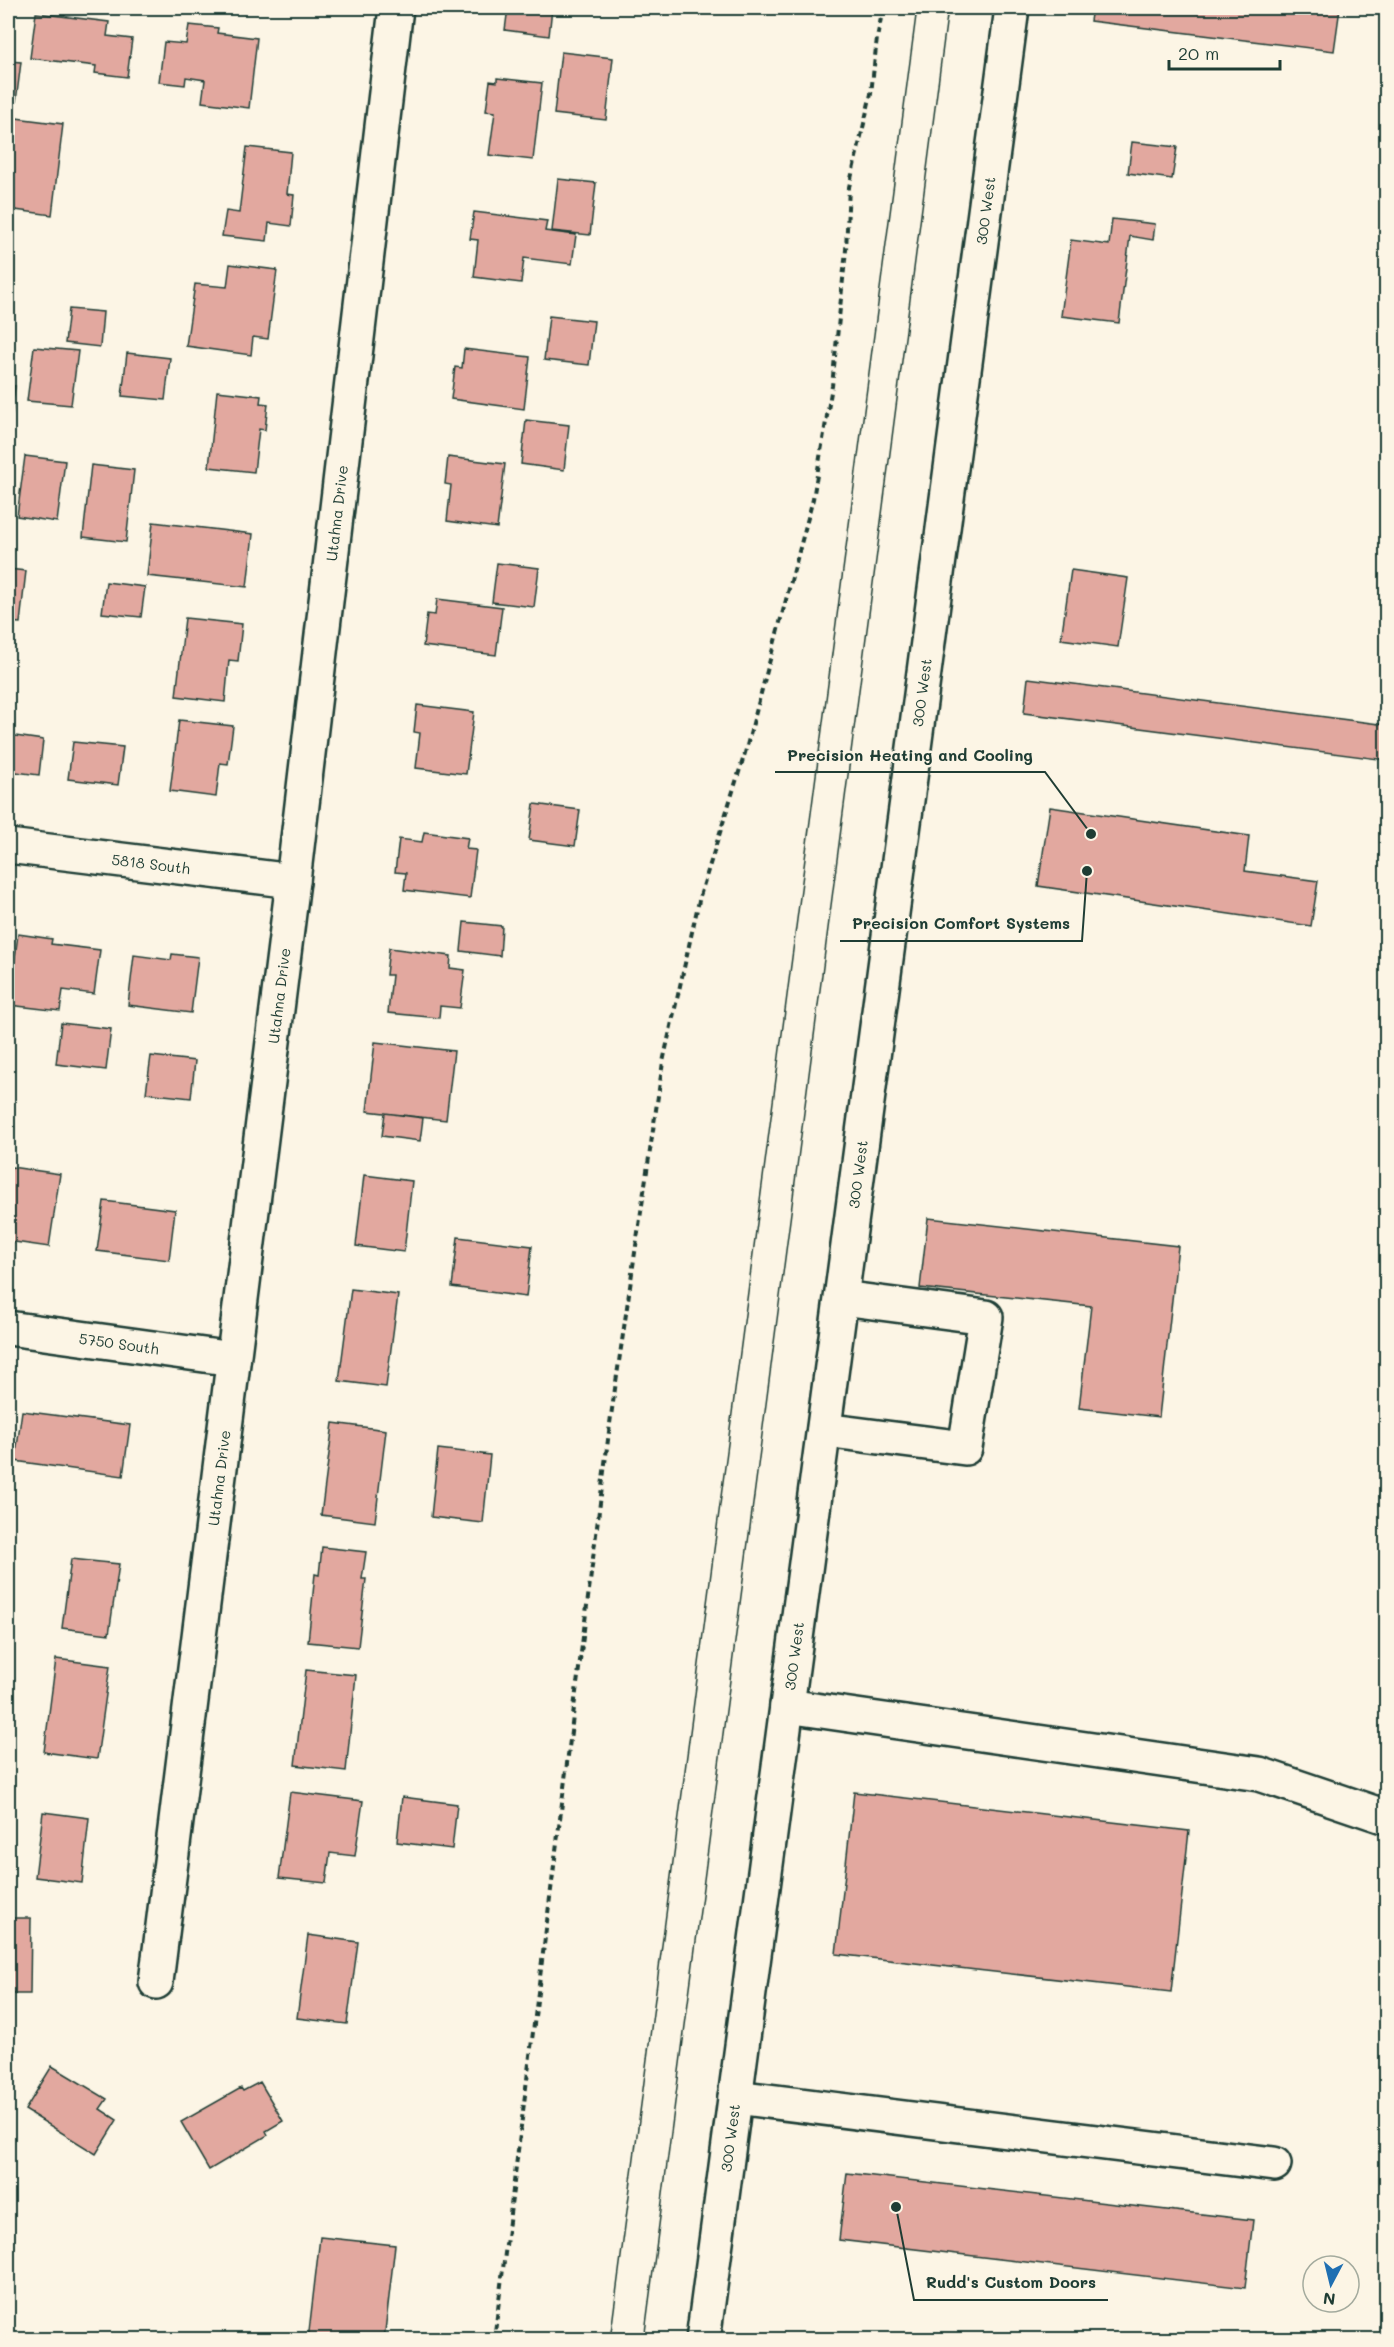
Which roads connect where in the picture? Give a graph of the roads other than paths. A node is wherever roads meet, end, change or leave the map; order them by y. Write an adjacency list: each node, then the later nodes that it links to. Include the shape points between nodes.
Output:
1 (396, 8): 4 (street, Utahna Drive)
2 (1012, 8): 5 (street, 300 West)
3 (8, 846): 4 (street, 5818 South)
4 (293, 882): 7 (street, Utahna Drive)
5 (842, 1298): 8 (street, 300 West); 8 (street, via 986,1317 965,1448)
6 (8, 1328): 7 (street, 5750 South)
7 (233, 1359): 11 (street, Utahna Drive)
8 (824, 1430): 9 (street, 300 West)
9 (787, 1706): 10 (street, via 1259,1774); 12 (street, 300 West)
10 (1386, 1817)
11 (156, 1982)
12 (735, 2097): 13 (street); 14 (street, 300 West)
13 (1274, 2164)
14 (703, 2340)

